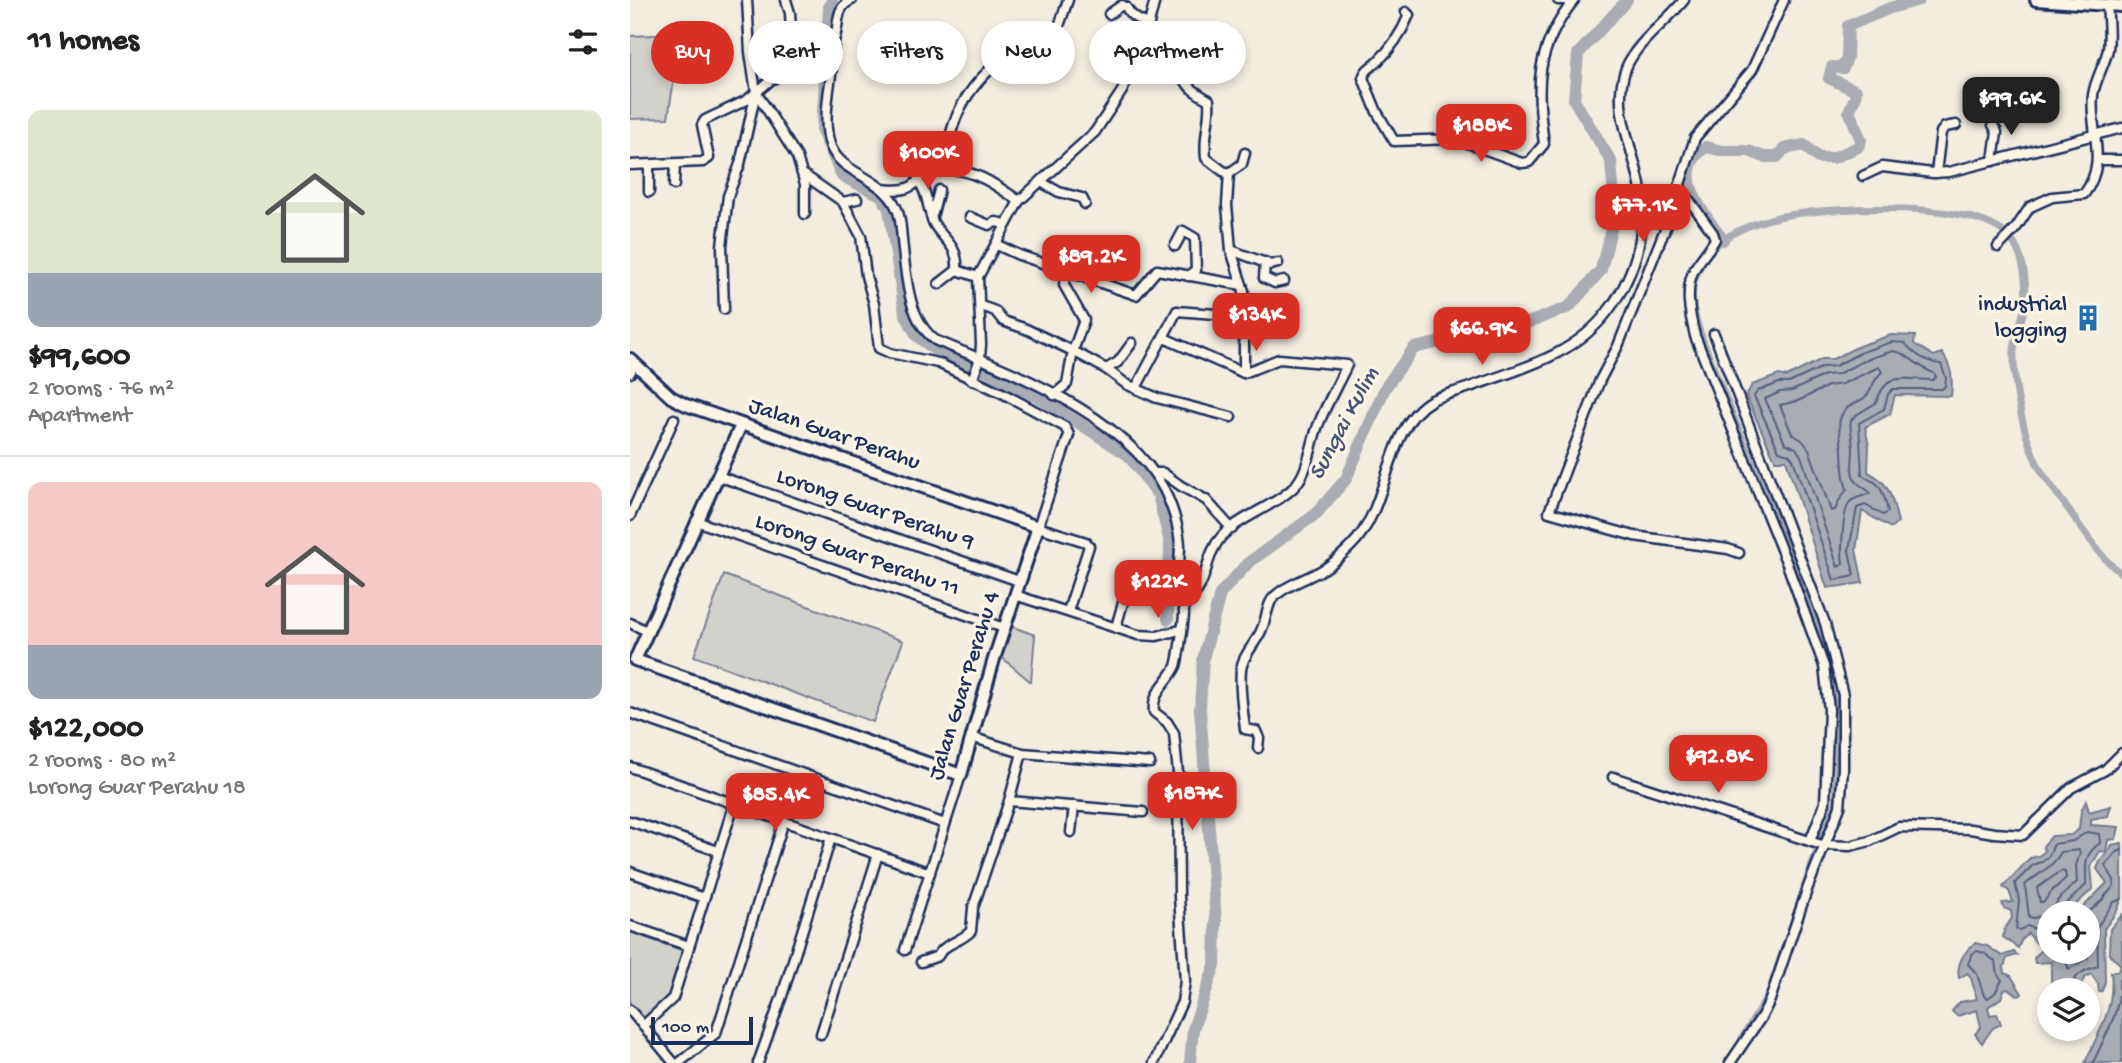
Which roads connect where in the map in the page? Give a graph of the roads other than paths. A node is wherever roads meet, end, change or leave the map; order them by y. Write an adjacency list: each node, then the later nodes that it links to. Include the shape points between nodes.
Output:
1 (747, 0): 25 (street)
2 (786, 0): 17 (street)
3 (852, 0): 18 (street, via 846,2)
4 (1068, 0): 38 (street, via 1057,32 1037,34 1018,46 987,69 965,98 948,139)
5 (1155, 0): 20 (street)
6 (1558, 0): 7 (street)
7 (1574, 0): 15 (street, via 1555,24 1543,54 1539,104 1544,144 1529,162 1522,163 1456,139 1394,141 1363,78 1401,32 1409,15)
8 (1684, 0): 110 (street, via 1636,51 1621,88 1620,112 1642,200 1640,243 1609,311 1565,351 1432,400 1415,414 1373,515 1354,544 1327,566 1279,593 1270,604 1241,670 1245,729 1256,732)
9 (1784, 0): 47 (street, via 1752,70 1695,138)
10 (2039, 0): 12 (street)
11 (2092, 0): 13 (street)
12 (2069, 1): 13 (street)
13 (2107, 5): 14 (street); 29 (street, via 2108,47 2093,91)
14 (2122, 6)
15 (1406, 12)
16 (1109, 14): 19 (street, via 1122,5)
17 (790, 21)
18 (837, 21)
19 (1141, 21)
20 (1150, 21)
21 (766, 84): 25 (street)
22 (830, 84): 48 (street, via 827,124 831,148 838,159)
23 (1125, 84): 45 (street, via 1095,132)
24 (1188, 84): 40 (street, via 1195,94 1209,100 1206,158)
25 (756, 92): 35 (street, via 705,120 702,125 709,158); 42 (street); 74 (street, via 728,196 722,246)
26 (1956, 125): 41 (street, via 1941,132)
27 (1993, 125): 34 (street, via 1997,132)
28 (2122, 128): 29 (street)
29 (2095, 135): 32 (street); 34 (street)
30 (1245, 153): 40 (street, via 1242,164)
31 (924, 154): 39 (street)
32 (2098, 160): 33 (street); 61 (street, via 2084,194 2052,197 2030,207)
33 (2122, 160)
34 (1993, 161): 41 (street)
35 (675, 164): 37 (street); 46 (street)
36 (630, 165): 37 (street)
37 (649, 165): 50 (street)
38 (949, 167): 39 (street); 52 (street, via 979,175)
39 (922, 171): 44 (street)
40 (1229, 173): 62 (street)
41 (1936, 173): 43 (street, via 1882,167)
42 (803, 174): 53 (street); 55 (street)
43 (1863, 176)
44 (918, 180): 48 (street, via 897,191); 57 (street)
45 (1041, 181): 52 (street); 54 (street, via 1082,198)
46 (674, 185)
47 (1679, 186): 96 (street, via 1549,512 1634,536); 126 (street, via 1715,239 1691,277 1695,336 1792,575 1826,677 1825,803)
48 (883, 189): 80 (street, via 898,213 907,285 919,321 935,340)
49 (939, 190): 57 (street)
50 (649, 192)
51 (858, 199): 53 (street)
52 (1020, 201): 58 (street)
53 (843, 202): 84 (street, via 861,236 874,304 876,351 937,363)
54 (1085, 204)
55 (805, 215)
56 (970, 217): 58 (street, via 989,225)
57 (934, 223): 65 (street, via 949,241)
58 (1006, 224): 59 (street)
59 (997, 245): 66 (street); 68 (street)
60 (1175, 246): 67 (street, via 1183,231 1195,238 1196,271)
61 (1998, 247)
62 (1231, 250): 63 (street); 71 (street)
63 (1265, 262): 64 (street); 69 (street, via 1264,278)
64 (1278, 263)
65 (957, 270): 68 (street); 70 (street)
66 (1066, 270): 67 (street, via 1136,295 1157,270); 79 (street, via 1065,285 1084,320)
67 (1188, 276): 71 (street)
68 (978, 277): 73 (street)
69 (1284, 281)
70 (939, 284)
71 (1242, 285): 75 (street)
72 (1270, 304): 75 (street, via 1266,318)
73 (981, 306): 79 (street, via 995,311 1003,321); 80 (street)
74 (724, 309)
75 (1245, 315): 77 (street, via 1177,311); 83 (street)
76 (1714, 334): 127 (street, via 1825,623 1840,676 1840,807)
77 (1164, 338): 83 (street); 85 (street)
78 (1132, 343): 82 (street, via 1118,362)
79 (1073, 351): 82 (street); 86 (street, via 1067,384)
80 (980, 360): 84 (street); 86 (street)
81 (632, 365): 89 (street, Jalan Guar Perahu, via 671,397)
82 (1106, 369): 85 (street)
83 (1244, 373): 95 (street, via 1279,359 1347,365 1318,425 1303,475 1293,488)
84 (973, 378): 94 (street, Jalan Guar Perahu 4, via 1052,419 1069,435)
85 (1136, 388): 87 (street)
86 (1054, 395): 90 (street, via 1104,423)
87 (1231, 418)
88 (674, 419): 92 (street)
89 (741, 425): 91 (street); 94 (street, Jalan Guar Perahu)
90 (1155, 473): 95 (street, via 1163,472 1206,500); 100 (street, via 1177,527)
91 (718, 476): 93 (street); 97 (street, Lorong Guar Perahu 9)
92 (630, 516)
93 (696, 521): 104 (street, Lorong Guar Perahu 11); 106 (street)
94 (1038, 527): 97 (street, Jalan Guar Perahu 4); 101 (street, via 1086,542 1089,547)
95 (1232, 529): 100 (street, via 1214,548 1195,597)
96 (1739, 553)
97 (1019, 581): 99 (street, Jalan Guar Perahu 4)
98 (1129, 582): 103 (street)
99 (1015, 595): 101 (street); 104 (street, Jalan Guar Perahu 4)
100 (1183, 605): 105 (street)
101 (1068, 611): 103 (street)
102 (630, 623): 106 (street)
103 (1116, 627): 105 (street, via 1157,636)
104 (1004, 628): 109 (street, Jalan Guar Perahu 4)
105 (1180, 630): 142 (street, via 1177,664 1156,694 1153,708 1174,733 1184,993)
106 (646, 631): 107 (street)
107 (632, 664): 115 (street)
108 (630, 713): 123 (street)
109 (971, 737): 112 (street); 115 (street, Jalan Guar Perahu 4)
110 (1258, 748)
111 (2122, 752): 127 (street, via 2105,770 2071,788 2023,835 1899,827 1850,846)
112 (1022, 753): 113 (street); 117 (street)
113 (1150, 763)
114 (630, 767): 118 (street)
115 (961, 775): 123 (street, Jalan Guar Perahu 4)
116 (1613, 777): 126 (street)
117 (1009, 801): 119 (street); 136 (street, via 971,916 971,931 942,949 938,957)
118 (734, 804): 122 (street); 128 (street)
119 (1074, 806): 120 (street); 124 (street)
120 (1143, 812)
121 (630, 821): 128 (street)
122 (784, 821): 125 (street); 140 (street, via 716,1033)
123 (945, 824): 131 (street, Jalan Guar Perahu 4)
124 (1071, 832)
125 (831, 838): 129 (street); 141 (street)
126 (1811, 842): 127 (street)
127 (1824, 845): 143 (street, via 1770,1000)
128 (719, 851): 132 (street)
129 (878, 854): 131 (street); 139 (street)
130 (630, 872): 132 (street)
131 (930, 873): 135 (street, Jalan Guar Perahu 4)
132 (704, 898): 134 (street)
133 (630, 926): 134 (street)
134 (689, 946): 138 (street, via 673,999)
135 (905, 950)
136 (921, 961)
137 (630, 1010): 138 (street)
138 (643, 1026): 140 (street)
139 (821, 1034)
140 (676, 1063)
141 (758, 1063)
142 (1154, 1063)
143 (1730, 1063)

